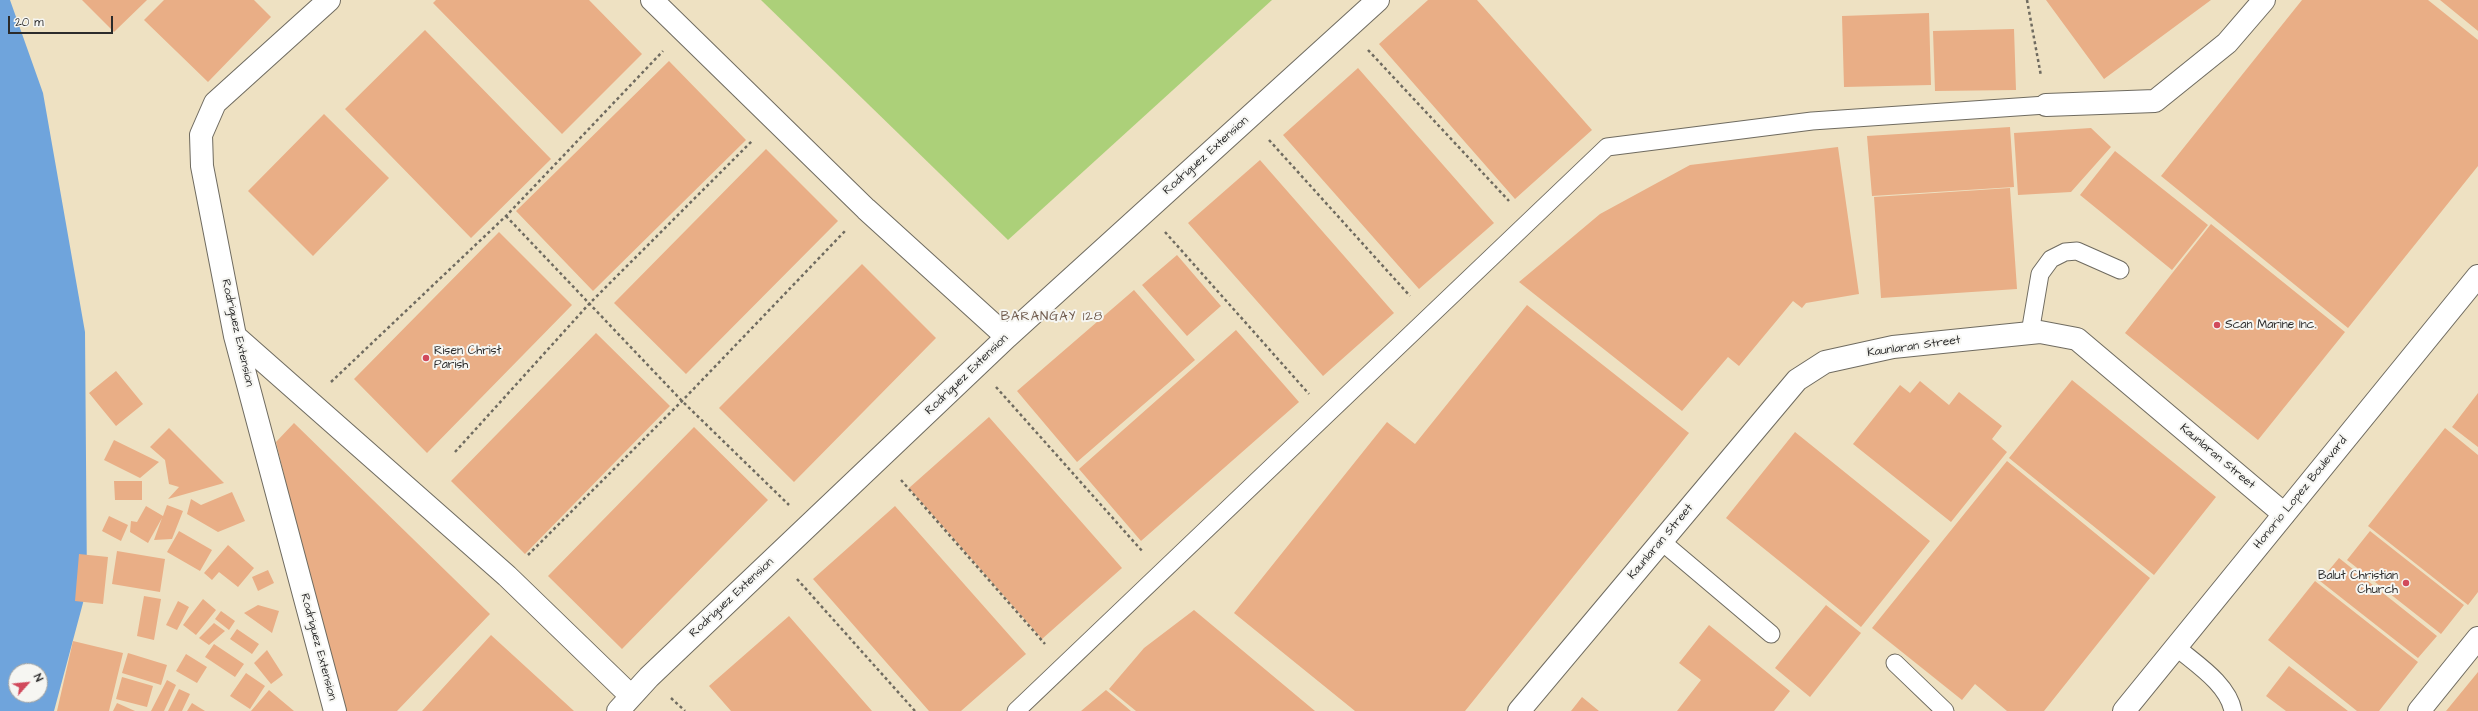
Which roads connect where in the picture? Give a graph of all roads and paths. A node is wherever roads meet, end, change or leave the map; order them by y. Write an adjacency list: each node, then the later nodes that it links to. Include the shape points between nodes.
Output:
1 (652, 0): 7 (street)
2 (1378, 0): 6 (street, Rodriguez Extension)
3 (2027, 0): 8 (path)
4 (2264, 0): 8 (street, via 2227,43 2155,101)
5 (325, 1): 20 (street, Rodriguez Extension, via 215,103 201,135 202,166)
6 (1348, 28): 10 (street, Rodriguez Extension); 11 (path)
7 (682, 30): 9 (street); 14 (path)
8 (2046, 105): 43 (lane, via 1812,121 1607,147)
9 (774, 118): 12 (street); 18 (path)
10 (1248, 118): 13 (street, Rodriguez Extension); 17 (path)
11 (1508, 201)
12 (866, 209): 21 (street); 25 (path)
13 (1146, 211): 21 (street, Rodriguez Extension); 23 (path)
14 (506, 216): 18 (path); 24 (path)
15 (2120, 270): 19 (lane, via 2077,251 2065,252 2051,259 2040,274)
16 (2478, 276): 28 (street, Honorio Lopez Boulevard)
17 (1410, 296)
18 (589, 304): 25 (path); 26 (path)
19 (2030, 333): 28 (street, Kaunlaran Street, via 2040,332 2077,339); 30 (street, Kaunlaran Street, via 1893,347 1825,362 1797,380)
20 (235, 336): 24 (street); 41 (street, Rodriguez Extension)
21 (1007, 337): 22 (street, Rodriguez Extension)
22 (977, 366): 27 (street, Rodriguez Extension); 32 (path)
23 (1313, 399)
24 (310, 401): 33 (street)
25 (682, 401): 29 (path); 33 (path)
26 (456, 452)
27 (880, 457): 29 (street, Rodriguez Extension); 37 (path)
28 (2284, 514): 36 (street, Honorio Lopez Boulevard)
29 (809, 525): 31 (street, Rodriguez Extension)
30 (1662, 541): 34 (lane); 44 (street, Kaunlaran Street)
31 (776, 556): 39 (street, Rodriguez Extension); 42 (path)
32 (1148, 559)
33 (507, 576): 39 (street)
34 (1771, 634)
35 (2478, 638): 47 (street)
36 (2176, 647): 40 (lane, via 2214,679); 46 (street, Honorio Lopez Boulevard)
37 (1049, 648)
38 (1895, 663): 45 (lane)
39 (624, 703)
40 (2236, 708)
41 (335, 711)
42 (915, 711)
43 (1016, 711)
44 (1520, 711)
45 (1945, 711)
46 (2124, 711)
47 (2419, 711)

